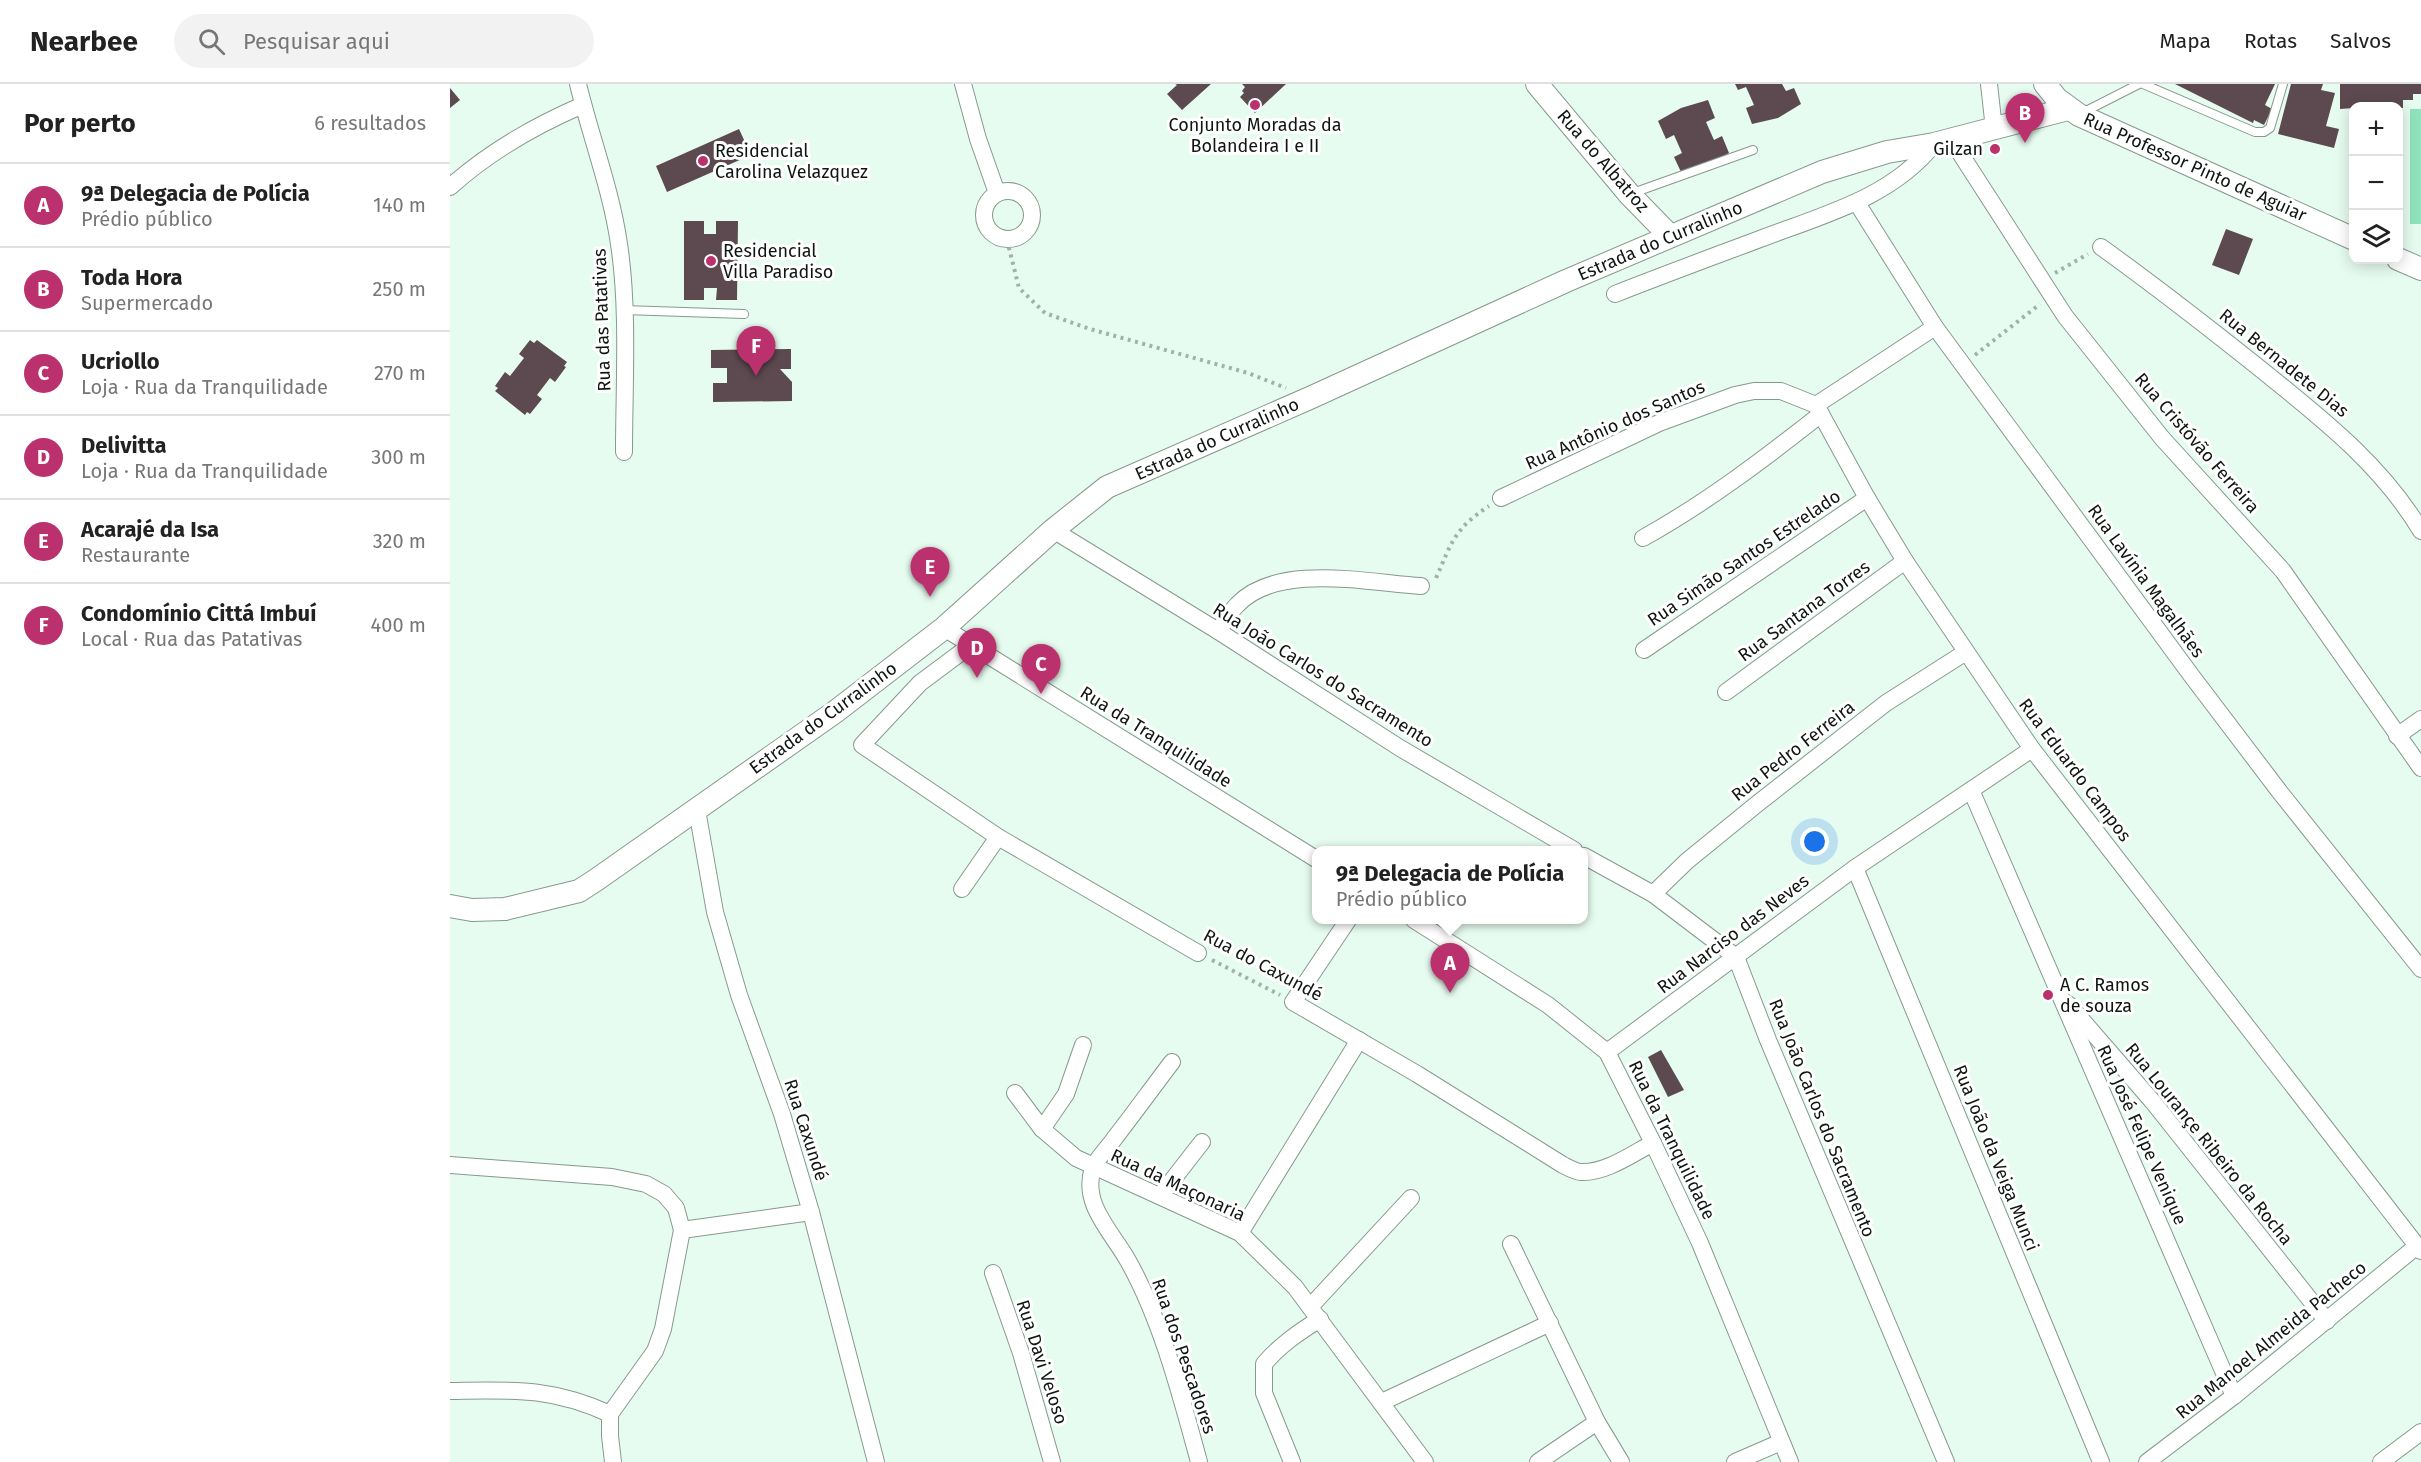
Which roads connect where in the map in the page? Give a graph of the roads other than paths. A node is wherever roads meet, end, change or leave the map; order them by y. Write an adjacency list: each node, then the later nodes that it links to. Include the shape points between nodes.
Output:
1 (578, 84): 8 (street, Rua das Patativas)
2 (963, 84): 14 (street)
3 (1537, 84): 15 (street, Rua do Albatroz)
4 (1989, 84): 10 (street)
5 (2045, 84): 9 (street, Rua Professor Pinto de Aguiar)
6 (2141, 84): 7 (lane, via 2245,130 2264,132 2274,121); 9 (lane)
7 (2283, 84)
8 (583, 105): 13 (street, via 547,120 496,150); 23 (street, Rua das Patativas, via 610,194 620,245)
9 (2074, 112): 10 (street, Estrada do Curralinho); 18 (street, Rua Professor Pinto de Aguiar)
10 (1994, 129): 11 (street, Estrada do Curralinho)
11 (1942, 141): 16 (street, via 1904,175); 17 (street, Estrada do Curralinho, via 1854,161); 42 (street, Rua Cristóvão Ferreira, via 2046,288 2162,438 2283,571)
12 (1753, 150): 15 (lane)
13 (450, 187)
14 (997, 193): 14 (street, via 1020,194 1031,206 1032,222 1023,235 1007,240 992,234 984,220 986,205)
15 (1629, 194): 17 (street, Rua do Albatroz)
16 (1857, 203): 22 (street); 25 (street, Rua Lavínia Magalhães)
17 (1670, 236): 30 (street, Estrada do Curralinho, via 1107,487)
18 (2349, 237)
19 (2101, 246): 31 (street, Rua Bernadete Dias, via 2328,423 2383,477)
20 (2403, 261): 21 (street)
21 (2421, 269)
22 (1615, 294)
23 (623, 310): 24 (lane); 27 (street, Rua das Patativas)
24 (744, 314)
25 (1935, 327): 26 (street); 59 (street, Rua Lavínia Magalhães, via 2191,675)
26 (1818, 409): 28 (street, Rua Antônio dos Santos, via 1781,391 1735,395 1659,423); 29 (street, Rua Eduardo Campos); 32 (street, via 1729,484)
27 (624, 452)
28 (1501, 498)
29 (1867, 498): 33 (street, Rua Eduardo Campos); 38 (street, Rua Simão Santos Estrelado)
30 (1053, 530): 35 (street, Estrada do Curralinho); 36 (street, Rua João Carlos do Sacramento)
31 (2421, 531)
32 (1643, 538)
33 (1905, 561): 39 (street, Rua Eduardo Campos); 40 (street, Rua Santana Torres)
34 (1421, 586): 36 (street, via 1343,578 1280,582 1238,604)
35 (944, 628): 37 (street, Rua da Tranquilidade); 46 (street, Estrada do Curralinho)
36 (1218, 631): 48 (street, Rua João Carlos do Sacramento, via 1400,748)
37 (971, 645): 47 (street, Rua do Caxundé, via 920,683 862,745); 49 (street, Rua da Tranquilidade)
38 (1644, 650)
39 (1966, 652): 43 (street, Rua Eduardo Campos); 53 (street, Rua Pedro Ferreira, via 1886,703 1756,804)
40 (1726, 692)
41 (2421, 719): 42 (street)
42 (2397, 736): 44 (street, Rua Cristóvão Ferreira)
43 (2032, 748): 45 (street, Rua Narciso das Neves); 77 (street, Rua Eduardo Campos)
44 (2421, 768)
45 (1971, 790): 51 (street, Rua Narciso das Neves); 60 (street, Rua José Felipe Venique)
46 (697, 810): 54 (street, Estrada do Curralinho, via 579,891 506,909); 73 (street, Rua Caxundé, via 715,912)
47 (998, 837): 52 (street); 57 (street, Rua do Caxundé)
48 (1567, 846)
49 (1312, 856)
50 (1588, 858): 53 (street)
51 (1855, 868): 58 (street, Rua Narciso das Neves); 100 (street, Rua João da Veiga Munci)
52 (962, 889)
53 (1653, 894): 58 (street)
54 (450, 906)
55 (1345, 924): 61 (street, Rua do Caxundé, via 1293,1002)
56 (1420, 924): 63 (street, Rua da Tranquilidade, via 1548,1005)
57 (1198, 952)
58 (1736, 957): 63 (street, Rua Narciso das Neves); 99 (street, Rua João Carlos do Sacramento)
59 (2421, 968)
60 (2059, 993): 80 (street, Rua Lourançe Ribeiro da Rocha, via 2153,1102); 83 (street, Rua José Felipe Venique)
61 (1359, 1040): 68 (street, Rua do Caxundé, via 1580,1172 1614,1163); 75 (street)
62 (1083, 1045): 66 (street, via 1066,1094)
63 (1607, 1052): 68 (street, Rua da Tranquilidade)
64 (1172, 1062): 70 (street)
65 (1015, 1093): 66 (street, Rua da Maçonaria)
66 (1042, 1129): 70 (street, Rua da Maçonaria, via 1076,1158)
67 (1203, 1142): 71 (street)
68 (1653, 1143): 88 (street, Rua da Tranquilidade, via 1700,1243)
69 (450, 1165): 74 (street, via 612,1177 646,1184 664,1194 676,1208)
70 (1094, 1167): 71 (street, Rua da Maçonaria); 92 (street, Rua dos Pescadores, via 1090,1190 1093,1204 1127,1259 1150,1310 1177,1384)
71 (1160, 1196): 75 (street, Rua da Maçonaria)
72 (1411, 1198): 79 (street)
73 (811, 1212): 74 (street); 90 (street, Rua Caxundé)
74 (682, 1230): 85 (street, via 663,1329 655,1351)
75 (1240, 1233): 79 (street, Rua da Maçonaria, via 1267,1257)
76 (1511, 1244): 81 (street)
77 (2419, 1249): 80 (street, Rua Manoel Almeida Pacheco)
78 (993, 1274): 91 (street, Rua Davi Veloso, via 1025,1364)
79 (1315, 1313): 84 (street, Rua da Maçonaria); 93 (street, via 1264,1364 1264,1393)
80 (2327, 1321): 83 (street, Rua Manoel Almeida Pacheco)
81 (1550, 1323): 84 (street); 86 (street)
82 (450, 1391): 85 (street, via 524,1390 553,1394)
83 (2234, 1396): 101 (street, Rua Manoel Almeida Pacheco)
84 (1382, 1402): 94 (street, Rua da Maçonaria)
85 (610, 1414): 89 (street)
86 (1597, 1422): 95 (street); 96 (street)
87 (2421, 1432): 102 (street)
88 (1781, 1442): 97 (street); 98 (street, Rua da Tranquilidade)
89 (613, 1462)
90 (876, 1462)
91 (1052, 1462)
92 (1198, 1462)
93 (1292, 1462)
94 (1425, 1462)
95 (1539, 1462)
96 (1621, 1462)
97 (1735, 1462)
98 (1790, 1462)
99 (1946, 1462)
100 (2100, 1462)
101 (2147, 1462)
102 (2381, 1462)

